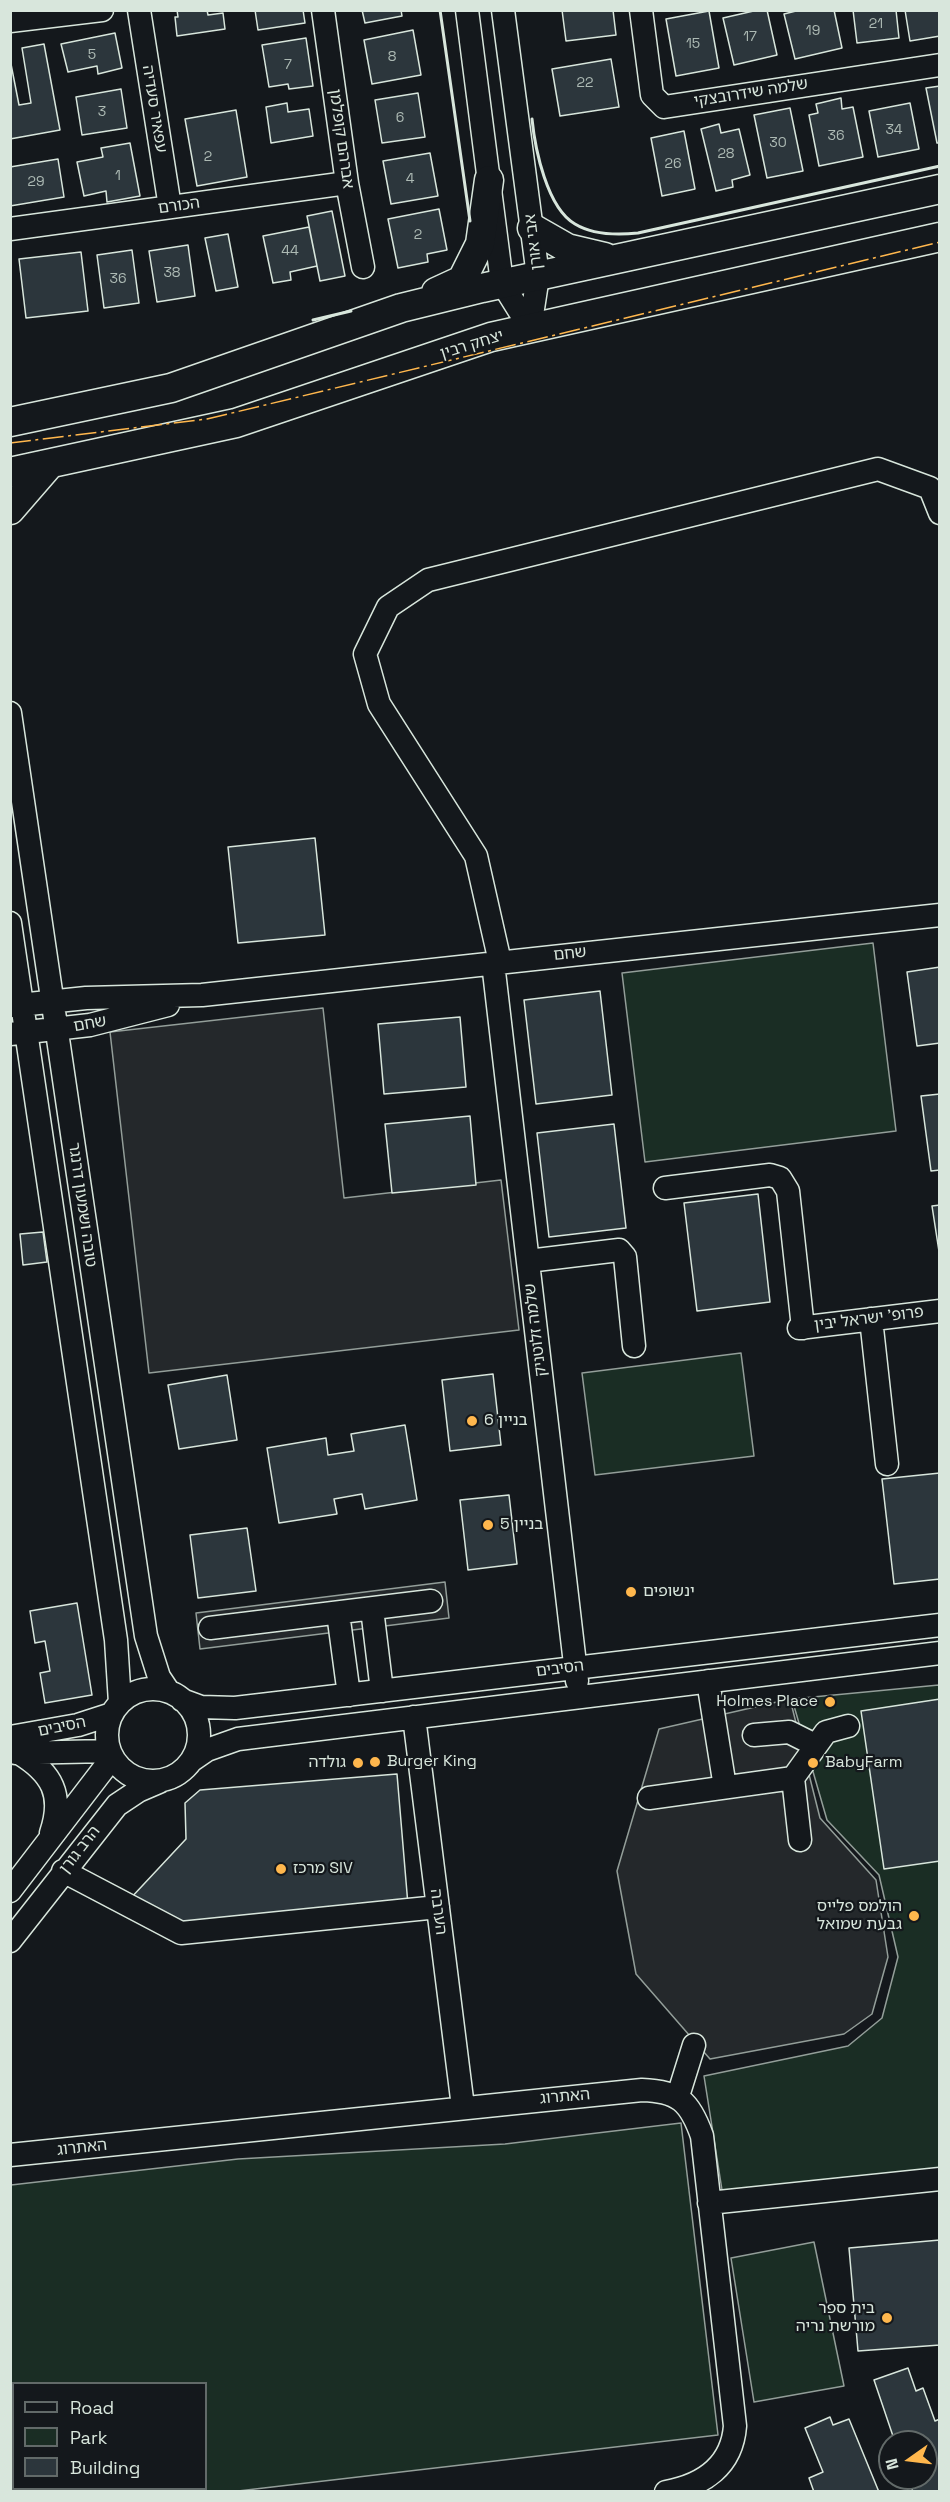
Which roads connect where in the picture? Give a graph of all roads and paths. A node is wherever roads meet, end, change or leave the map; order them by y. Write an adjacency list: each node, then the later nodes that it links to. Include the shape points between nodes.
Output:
1 (102, 10): 7 (street)
2 (139, 10): 12 (street, עפאיר סעדיה)
3 (323, 10): 10 (street, אברהם קופלמן)
4 (467, 10): 9 (street)
5 (503, 10): 13 (street, אבי אורן)
6 (641, 10): 8 (street, שלמה שידרובצקי, via 652,95 664,107)
7 (10, 21)
8 (939, 65)
9 (489, 180): 19 (street); 20 (main road, via 480,244 462,280)
10 (347, 183): 12 (street, הכורם); 17 (street, אברהם קופלמן)
11 (939, 189): 16 (main road)
12 (170, 207): 14 (street, הכורם)
13 (532, 228): 16 (main road, via 567,248); 18 (street, אבי אורן)
14 (10, 230)
15 (939, 237): 21 (main road, יצחק רבין)
16 (610, 258): 18 (main road)
17 (363, 267)
18 (538, 276): 19 (main road); 21 (street, אבי אורן)
19 (501, 283): 20 (main road); 21 (street)
20 (401, 308): 22 (main road, via 171,388)
21 (530, 328): 23 (main road, יצחק רבין, via 491,337 236,423)
22 (10, 422)
23 (50, 465): 24 (main road, יצחק רבין); 25 (main road)
24 (10, 472)
25 (10, 510)
26 (939, 513): 30 (street, שלמה זלוטניק, via 930,488 878,470 428,580 388,607 365,654 379,704 476,856)
27 (10, 713): 32 (street, טובה ושמעון דרנגר)
28 (939, 915): 30 (street, שחם)
29 (11, 939): 33 (street, טובה ושמעון דרנגר)
30 (496, 962): 31 (street, שחם); 37 (street, שלמה זלוטניק)
31 (201, 995): 32 (street, שחם); 34 (street, שחם, via 110,1021)
32 (53, 1001): 33 (street, שחם); 34 (street, טובה ושמעון דרנגר)
33 (16, 1005): 35 (street, טובה ושמעון דרנגר)
34 (57, 1030): 35 (street, שחם); 52 (street, טובה ושמעון דרנגר, via 146,1636 159,1677)
35 (19, 1034): 54 (street, טובה ושמעון דרנגר, via 116,1640)
36 (665, 1188): 39 (street, פרופ' ישראל יבין, via 770,1174 780,1178 788,1191 801,1328)
37 (528, 1261): 40 (street, via 620,1250 625,1257); 48 (street, שלמה זלוטניק)
38 (939, 1311): 39 (street, פרופ' ישראל יבין)
39 (871, 1319): 41 (street)
40 (634, 1346)
41 (887, 1464)
42 (430, 1600): 43 (street)
43 (372, 1609): 44 (street); 50 (street)
44 (338, 1613): 46 (street); 51 (street)
45 (939, 1625): 48 (street, הסיבים)
46 (210, 1628)
47 (939, 1653): 49 (street, הסיבים)
48 (576, 1667): 50 (street, הסיבים); 53 (street, שלמה זלוטניק)
49 (708, 1682): 53 (street, הסיבים); 64 (street)
50 (382, 1690): 51 (street, הסיבים)
51 (349, 1695): 52 (street, הסיבים, via 215,1710)
52 (175, 1696): 54 (street, via 143,1690); 61 (street, via 191,1710 198,1729 197,1749)
53 (579, 1697): 55 (street, הסיבים)
54 (116, 1708): 59 (street, הסיבים); 60 (street, via 107,1726)
55 (414, 1717): 61 (street, הסיבים, via 238,1738); 70 (street, הערבה)
56 (848, 1726): 58 (street, via 826,1732)
57 (754, 1735): 58 (street, via 789,1732)
58 (815, 1745): 62 (street)
59 (13, 1748): 60 (street, הסיבים); 67 (street, via 45,1772 56,1797 56,1821)
60 (111, 1754): 63 (street, via 122,1770 135,1778); 67 (street, הרב גורן)
61 (191, 1761): 63 (street, via 184,1770)
62 (793, 1778): 64 (street); 66 (street)
63 (165, 1780): 68 (street, הרב גורן, via 117,1805)
64 (725, 1787): 65 (street)
65 (649, 1798)
66 (800, 1840)
67 (49, 1841): 69 (street, הרב גורן)
68 (63, 1871): 70 (street, via 181,1933); 71 (street, הרב גורן)
69 (10, 1891)
70 (438, 1907): 74 (street, הערבה)
71 (10, 1941)
72 (694, 2045): 73 (street)
73 (678, 2096): 74 (street, האתרוג, via 662,2090 642,2090); 77 (street, via 689,2107 702,2136)
74 (463, 2107): 75 (street, האתרוג)
75 (10, 2155)
76 (939, 2179): 77 (street)
77 (709, 2202): 78 (street, via 734,2439 720,2466 700,2481)
78 (666, 2492)

